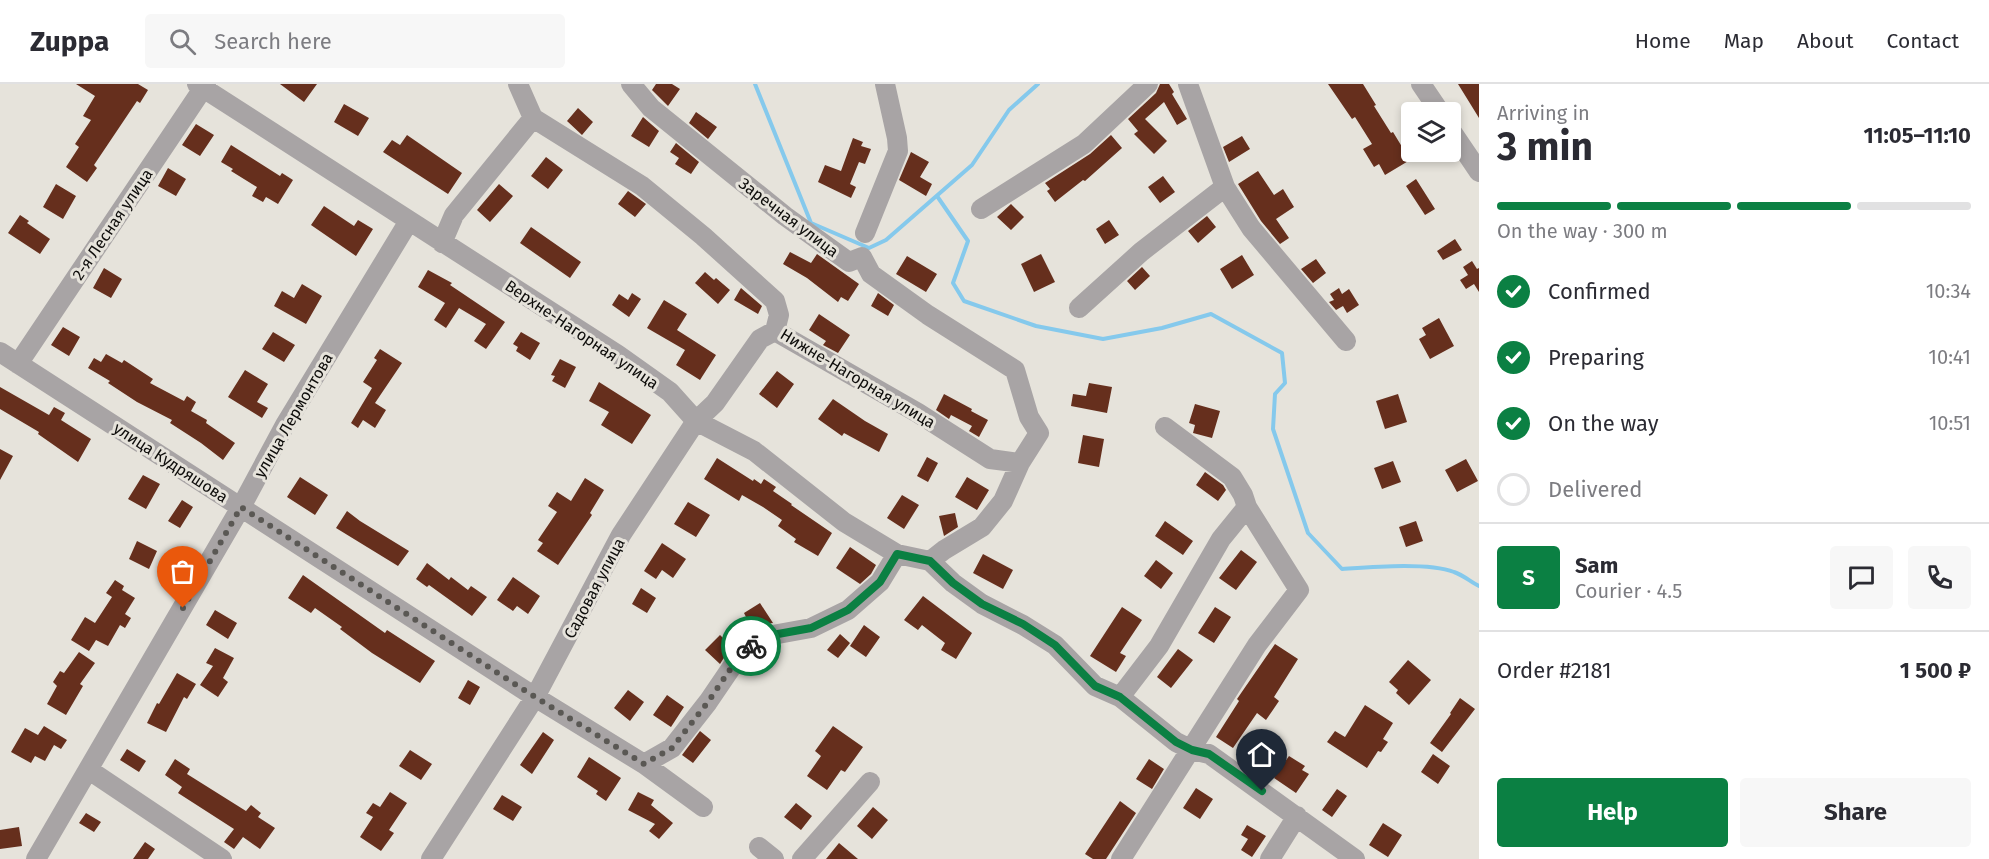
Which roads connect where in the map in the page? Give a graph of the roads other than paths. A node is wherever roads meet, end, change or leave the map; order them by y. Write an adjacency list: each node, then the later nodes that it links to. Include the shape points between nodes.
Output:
1 (518, 84): 9 (street)
2 (631, 84): 24 (street, Заречная улица, via 651,108 785,216 849,262 862,256 871,274 1015,370 1029,417 1039,433)
3 (885, 84): 15 (street, via 897,152)
4 (1148, 84): 13 (street, via 1084,144)
5 (1188, 84): 12 (street)
6 (1421, 84): 8 (street)
7 (202, 85): 14 (street, Верхне-Нагорная улица); 21 (street, 2-я Лесная улица)
8 (1433, 102)
9 (533, 118): 16 (street, via 454,215); 18 (street, Нижне-Нагорная улица, via 642,186 703,236 775,301 779,315)
10 (1461, 145): 11 (street)
11 (1479, 172)
12 (1225, 187): 17 (street, via 1141,252); 19 (street, via 1251,228)
13 (981, 209)
14 (409, 221): 16 (street, Верхне-Нагорная улица); 25 (street, улица Лермонтова, via 285,425)
15 (865, 232)
16 (442, 243): 22 (street, Верхне-Нагорная улица, via 618,355 670,392)
17 (1079, 308)
18 (775, 331): 22 (street, Садовая улица, via 760,339 715,403); 24 (street, Нижне-Нагорная улица, via 918,412 990,459)
19 (1346, 341)
20 (0, 352): 21 (street, улица Кудряшова)
21 (18, 364): 25 (street, улица Кудряшова)
22 (696, 421): 27 (street, Верхне-Нагорная улица, via 754,451 844,522); 29 (street, Садовая улица, via 621,535)
23 (1165, 427): 26 (street, via 1232,477)
24 (1020, 463): 28 (street, via 1003,501 982,527)
25 (241, 507): 29 (street, улица Кудряшова); 33 (street, улица Лермонтова)
26 (1246, 507): 30 (street, via 1221,539 1160,646); 31 (street, via 1299,590 1257,645)
27 (897, 554): 28 (street, Верхне-Нагорная улица); 32 (street, via 880,582 848,610 811,628 767,636 742,652 672,748)
28 (930, 561): 30 (street, via 982,604 1055,645 1095,686)
29 (535, 697): 32 (street, улица Кудряшова); 39 (street, Садовая улица)
30 (1120, 697): 31 (street, via 1176,742)
31 (1192, 750): 36 (street, via 1209,754); 41 (street)
32 (644, 764): 35 (street, улица Кудряшова)
33 (89, 770): 37 (street, улица Лермонтова); 38 (street)
34 (870, 782): 40 (street)
35 (704, 807)
36 (1297, 816): 42 (street); 43 (street)
37 (36, 859)
38 (222, 859)
39 (431, 859)
40 (802, 859)
41 (1122, 859)
42 (1270, 859)
43 (1355, 859)

